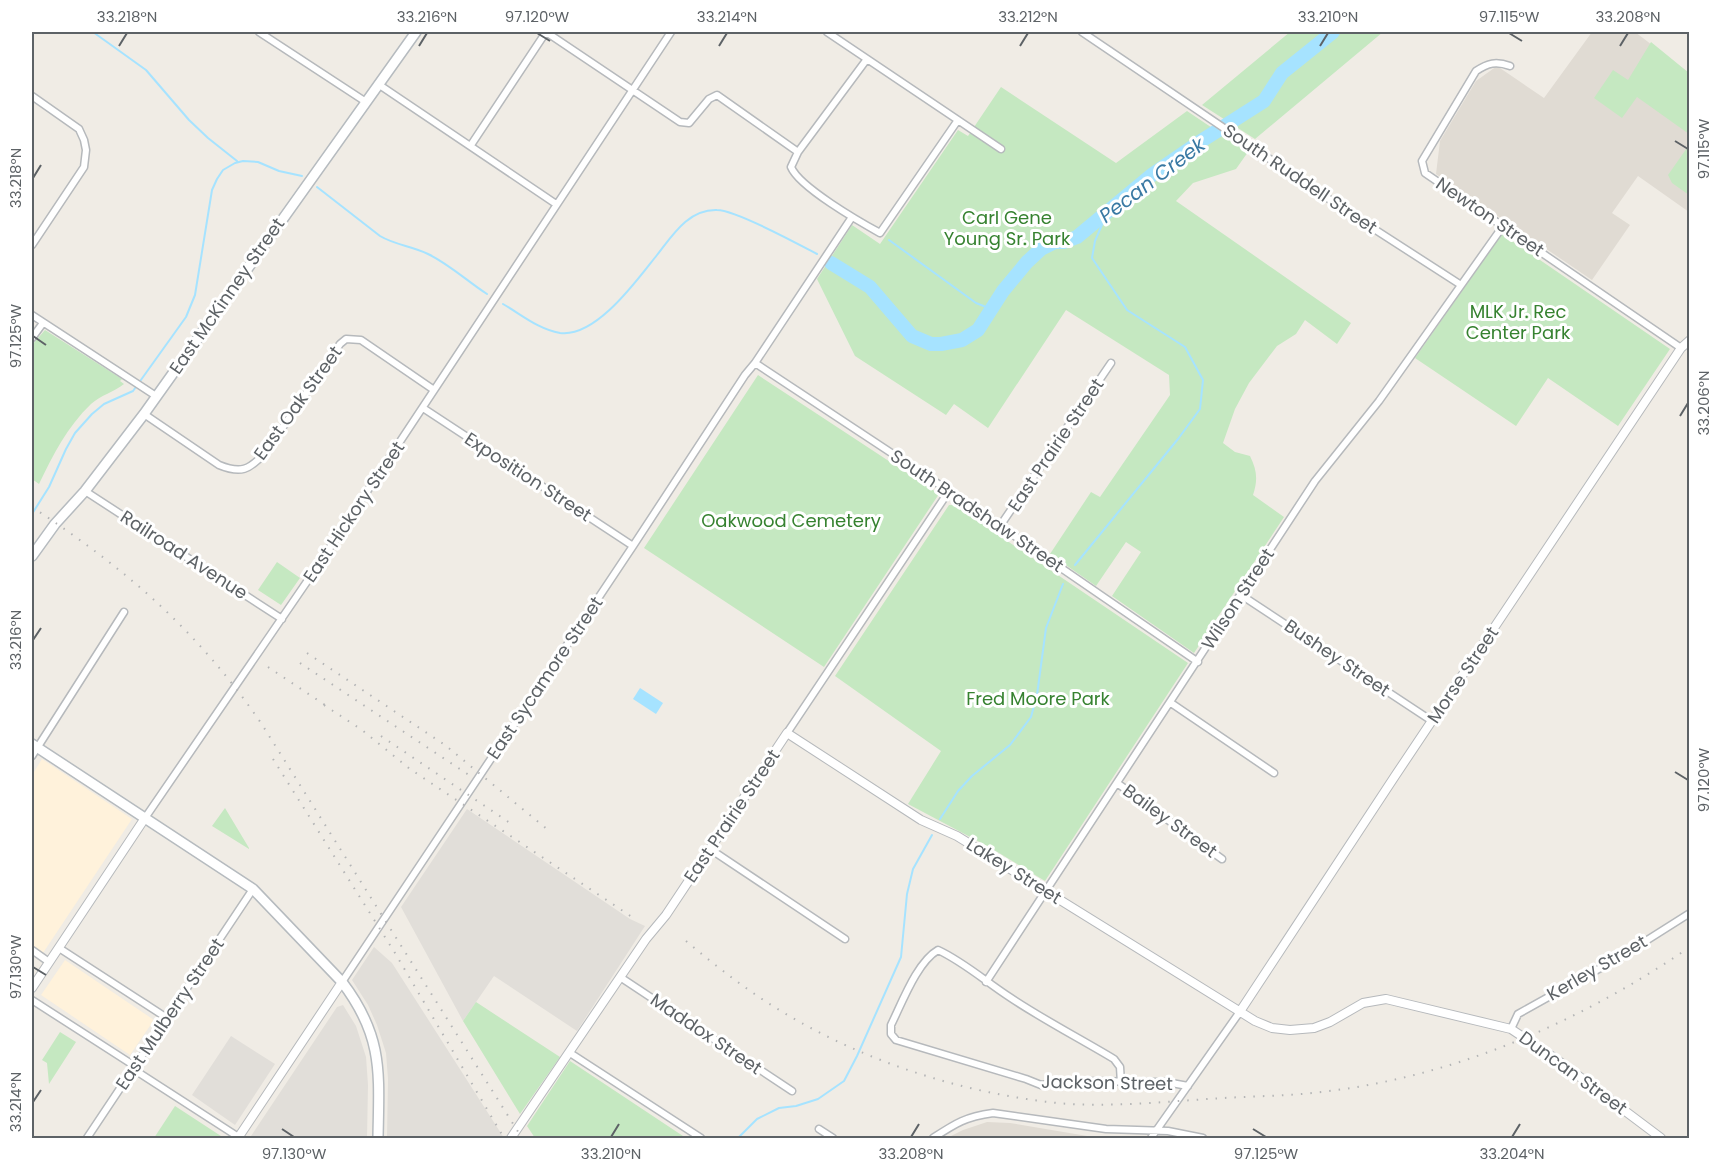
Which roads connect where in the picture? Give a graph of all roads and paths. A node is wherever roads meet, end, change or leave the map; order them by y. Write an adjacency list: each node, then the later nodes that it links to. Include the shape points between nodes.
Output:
1 (259, 32): 12 (street)
2 (416, 32): 9 (main road, East McKinney Street)
3 (546, 32): 10 (street); 14 (street)
4 (671, 32): 10 (street, East Hickory Street)
5 (827, 32): 7 (street)
6 (1082, 32): 21 (street, South Ruddell Street)
7 (867, 59): 13 (street); 16 (street)
8 (1510, 66): 19 (street, Newton Street, via 1488,64 1476,71 1422,161 1425,173)
9 (378, 84): 12 (main road, East McKinney Street); 14 (street)
10 (632, 90): 16 (street, via 680,122 689,123 717,95); 17 (street, East Hickory Street)
11 (32, 96): 20 (street, via 80,129 85,160)
12 (366, 102): 30 (main road, East McKinney Street)
13 (958, 120): 15 (street); 18 (street, via 880,233)
14 (471, 145): 17 (street)
15 (1001, 149)
16 (798, 152): 18 (street, via 790,167 794,174)
17 (556, 204): 29 (street, East Hickory Street)
18 (852, 217): 27 (street, East Sycamore Street)
19 (1503, 226): 21 (street, Wilson Street); 26 (street, Newton Street)
20 (32, 245)
21 (1461, 285): 38 (street, Wilson Street, via 1379,401 1315,481)
22 (32, 315): 23 (street)
23 (43, 323): 24 (street); 30 (street)
24 (32, 338)
25 (1689, 340): 26 (street, Morse Street)
26 (1681, 348): 43 (street, Morse Street)
27 (755, 363): 34 (street, South Bradshaw Street); 36 (street, East Sycamore Street)
28 (1111, 363): 35 (street, East Prairie Street)
29 (434, 390): 31 (street, East Hickory Street); 32 (street, East Oak Street, via 361,340 346,339 265,453 242,471 219,465)
30 (156, 396): 32 (main road, East McKinney Street)
31 (423, 408): 36 (street, Exposition Street); 40 (street, East Hickory Street)
32 (144, 414): 33 (main road, East McKinney Street)
33 (85, 491): 37 (main road, East McKinney Street); 40 (street, Railroad Avenue)
34 (949, 491): 35 (street, South Bradshaw Street); 44 (street, East Prairie Street)
35 (1000, 526): 41 (street, South Bradshaw Street)
36 (633, 546): 59 (street, East Sycamore Street)
37 (32, 556)
38 (1241, 595): 41 (street, Wilson Street); 43 (street, Bushey Street)
39 (124, 612): 45 (street)
40 (282, 619): 48 (street, East Hickory Street)
41 (1198, 662): 42 (street, Wilson Street)
42 (1171, 703): 46 (street); 47 (street, Wilson Street)
43 (1432, 721): 63 (street, Morse Street)
44 (787, 733): 49 (street, East Prairie Street); 52 (street, Lakey Street, via 921,820 957,836)
45 (33, 749): 48 (main road)
46 (1274, 772)
47 (1117, 783): 50 (street, Bailey Street); 52 (street, Wilson Street)
48 (145, 818): 51 (main road); 55 (street, East Hickory Street)
49 (710, 849): 54 (street); 58 (street, East Prairie Street)
50 (1222, 859)
51 (253, 889): 59 (main road); 64 (street, East Mulberry Street)
52 (1047, 891): 60 (street, Wilson Street); 63 (street, Lakey Street)
53 (1689, 913): 65 (street, Kerley Street, via 1518,1014)
54 (845, 939)
55 (59, 948): 57 (street, East Hickory Street); 64 (street)
56 (32, 950): 57 (street)
57 (49, 962): 61 (street, East Hickory Street)
58 (621, 977): 66 (street, East Prairie Street); 70 (street, Maddox Street)
59 (342, 982): 74 (street, East Sycamore Street); 75 (main road, via 363,1014 375,1045 379,1070)
60 (986, 982): 68 (street, via 1114,1059 1120,1067); 68 (street, Jackson Street, via 938,950 923,965 905,996 891,1025 891,1034 896,1040 1041,1085 1071,1081)
61 (32, 988)
62 (32, 1000): 67 (street, via 130,1063)
63 (1239, 1013): 65 (street, Duncan Street, via 1272,1028 1314,1028 1363,1003 1386,999); 69 (street)
64 (167, 1018): 67 (street, East Mulberry Street)
65 (1511, 1029): 82 (street, Duncan Street)
66 (570, 1053): 76 (street, East Prairie Street); 77 (street)
67 (133, 1069): 73 (street, East Mulberry Street); 74 (street)
68 (1121, 1083): 69 (street, Jackson Street, via 1166,1082)
69 (1188, 1086): 72 (street)
70 (792, 1091)
71 (819, 1129): 78 (street)
72 (1156, 1131): 79 (street, via 1107,1129 993,1113 958,1121); 80 (street); 81 (street)
73 (87, 1138)
74 (239, 1138)
75 (378, 1138)
76 (512, 1138)
77 (701, 1138)
78 (833, 1138)
79 (933, 1138)
80 (1151, 1138)
81 (1203, 1138)
82 (1661, 1138)

